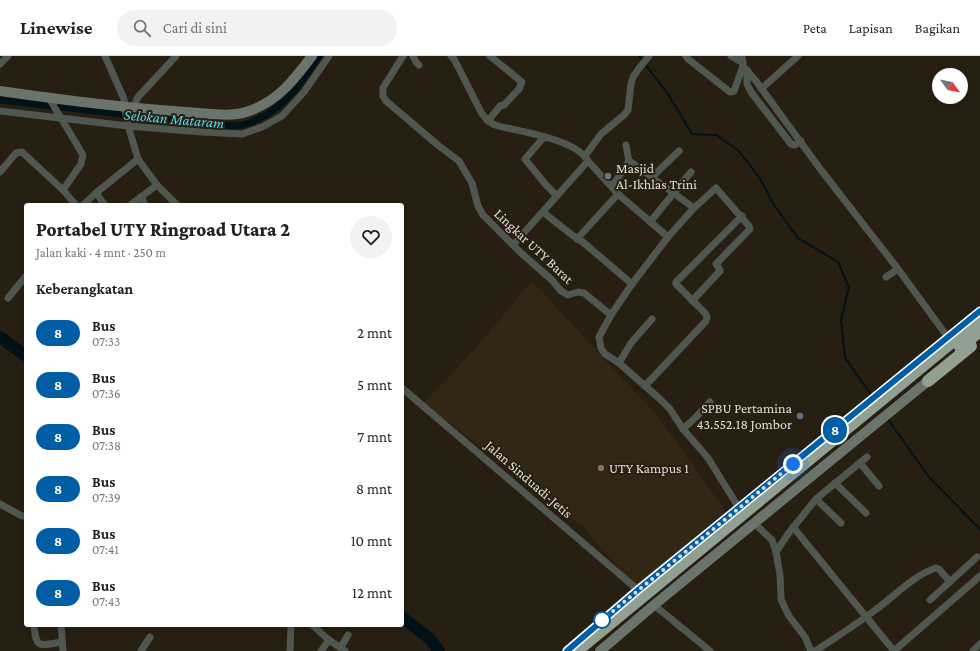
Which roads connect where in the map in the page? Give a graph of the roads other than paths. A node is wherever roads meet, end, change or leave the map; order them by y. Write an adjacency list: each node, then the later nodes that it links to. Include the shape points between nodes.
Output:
1 (8, 56): 14 (street)
2 (106, 56): 20 (street)
3 (176, 56): 20 (street)
4 (312, 56): 20 (street, via 281,93 262,105 234,115)
5 (329, 56): 25 (street, via 289,110 262,128 232,134)
6 (404, 56): 57 (street, Lingkar UTY Barat, via 384,88 384,98 460,161 472,183 480,211)
7 (413, 56): 16 (street)
8 (490, 56): 24 (street, via 522,82)
9 (686, 56): 15 (street, via 731,92)
10 (731, 56): 15 (street)
11 (798, 56): 17 (street)
12 (453, 57): 24 (street)
13 (648, 58): 32 (street, via 633,77 628,110 601,134)
14 (0, 64)
15 (744, 64): 17 (street); 26 (street, via 748,88)
16 (419, 65)
17 (761, 88): 23 (street)
18 (0, 91): 19 (street)
19 (49, 100): 20 (street); 22 (street)
20 (128, 108): 25 (street)
21 (0, 111): 22 (street)
22 (59, 116): 25 (street); 39 (street, via 83,155 81,164)
23 (784, 118): 26 (street); 28 (street)
24 (488, 121): 27 (street, via 495,126)
25 (128, 124): 31 (street)
26 (776, 124): 28 (street, via 790,144 795,145)
27 (544, 137): 32 (street, via 561,141); 43 (street, via 525,159)
28 (800, 141): 58 (street)
29 (626, 145): 33 (street)
30 (679, 151): 36 (street)
31 (138, 159): 37 (street); 40 (street)
32 (586, 159): 38 (street); 43 (street)
33 (629, 162): 36 (street); 38 (street)
34 (0, 172): 39 (street, via 16,153 22,152)
35 (691, 172): 41 (street)
36 (652, 177): 41 (street)
37 (157, 185): 44 (street); 50 (street)
38 (612, 187): 42 (street)
39 (64, 190): 45 (street)
40 (96, 193): 46 (street); 47 (street)
41 (675, 193): 51 (street); 54 (street)
42 (618, 194): 54 (street); 56 (street)
43 (557, 196): 52 (street)
44 (141, 197): 48 (street); 49 (street)
45 (74, 203)
46 (85, 203)
47 (104, 203)
48 (133, 203)
49 (143, 203)
50 (175, 203)
51 (694, 208): 53 (street, via 716,188); 55 (street)
52 (543, 212): 56 (street); 57 (street)
53 (742, 216): 63 (street, via 750,229 716,264 720,271); 63 (street, via 676,282)
54 (650, 222): 55 (street)
55 (668, 237): 61 (street)
56 (577, 238): 61 (street)
57 (513, 245): 65 (street, Lingkar UTY Barat, via 564,293 584,293)
58 (898, 269): 59 (street); 70 (street)
59 (886, 277)
60 (24, 278): 62 (street)
61 (632, 284): 65 (street)
62 (8, 298)
63 (692, 301): 73 (street, via 705,313 706,321)
64 (980, 311): 70 (highway)
65 (611, 315): 71 (street, via 599,337 605,354)
66 (652, 319): 71 (street, via 631,343)
67 (980, 320): 70 (highway)
68 (980, 331): 72 (highway)
69 (980, 338): 72 (highway)
70 (950, 340): 72 (highway)
71 (619, 364): 73 (street)
72 (921, 373): 76 (highway)
73 (645, 386): 77 (street, via 666,404)
74 (404, 390): 94 (street, Jalan Sinduadi-Jetis)
75 (710, 402): 77 (street)
76 (860, 424): 84 (street); 87 (street); 114 (highway); 115 (highway)
77 (683, 429): 84 (street, via 708,458)
78 (867, 457): 79 (street)
79 (860, 463): 80 (street); 81 (street)
80 (835, 482): 82 (street); 85 (street)
81 (879, 486)
82 (816, 499): 88 (street); 89 (street)
83 (0, 504): 86 (street)
84 (739, 508): 94 (street)
85 (866, 513)
86 (24, 516)
87 (754, 523): 90 (street, via 772,540); 96 (street)
88 (841, 523)
89 (793, 527): 90 (street); 97 (street)
90 (776, 552): 118 (street, via 784,606 805,637)
91 (977, 557): 93 (street)
92 (979, 578): 106 (street)
93 (950, 582): 95 (street); 97 (street, via 936,568 931,570)
94 (638, 590): 113 (street)
95 (930, 600)
96 (654, 605): 116 (street); 117 (street)
97 (867, 616): 119 (street); 120 (street)
98 (34, 627): 105 (street, via 35,640 38,643 42,645)
99 (62, 627): 105 (street)
100 (291, 627): 111 (street)
101 (314, 627): 104 (street)
102 (348, 635): 108 (street)
103 (150, 637): 110 (street)
104 (329, 640): 108 (street); 112 (street)
105 (62, 642): 109 (street)
106 (902, 644): 120 (street); 121 (street)
107 (980, 644): 122 (street)
108 (343, 649)
109 (63, 651)
110 (141, 651)
111 (290, 651)
112 (321, 651)
113 (567, 651)
114 (577, 651)
115 (590, 651)
116 (600, 651)
117 (710, 651)
118 (810, 651)
119 (815, 651)
120 (894, 651)
121 (906, 651)
122 (973, 651)

